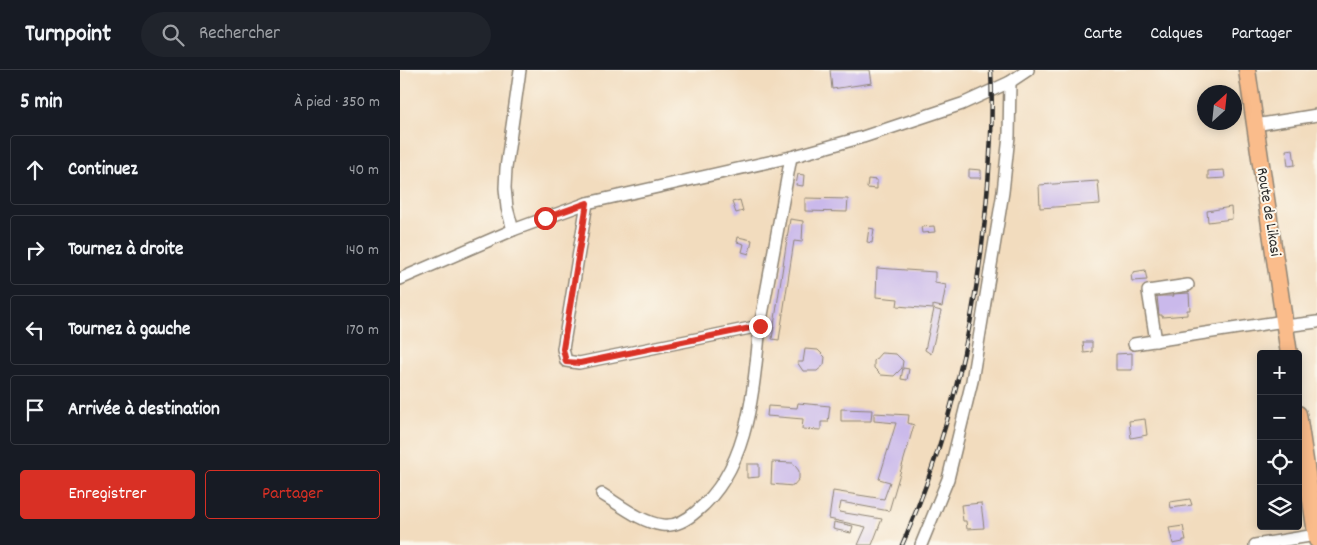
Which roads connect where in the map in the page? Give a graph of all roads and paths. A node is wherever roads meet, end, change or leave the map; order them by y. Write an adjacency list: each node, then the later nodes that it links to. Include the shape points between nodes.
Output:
1 (520, 70): 9 (street, via 504,188)
2 (1246, 70): 6 (highway, Route de Likasi)
3 (1024, 71): 4 (street)
4 (1010, 82): 7 (street, via 962,104); 22 (street, via 1004,192 972,381 948,479)
5 (1317, 115): 6 (street)
6 (1255, 126): 13 (highway, Route de Likasi)
7 (791, 157): 8 (street); 14 (street)
8 (587, 203): 9 (street); 14 (street, via 563,349 566,362 580,363)
9 (513, 230): 10 (street)
10 (400, 279)
11 (1188, 284): 15 (street, via 1148,290)
12 (1317, 322): 13 (street)
13 (1285, 323): 15 (street); 17 (highway, Route de Likasi)
14 (760, 326): 20 (street, via 753,388 739,452 707,503 686,520 664,525 648,521)
15 (1156, 341): 16 (street)
16 (1134, 344)
17 (1288, 350)
18 (1302, 427): 19 (highway)
19 (1311, 455): 21 (highway)
20 (602, 494)
21 (1316, 528): 23 (street)
22 (921, 545)
23 (1255, 545)

